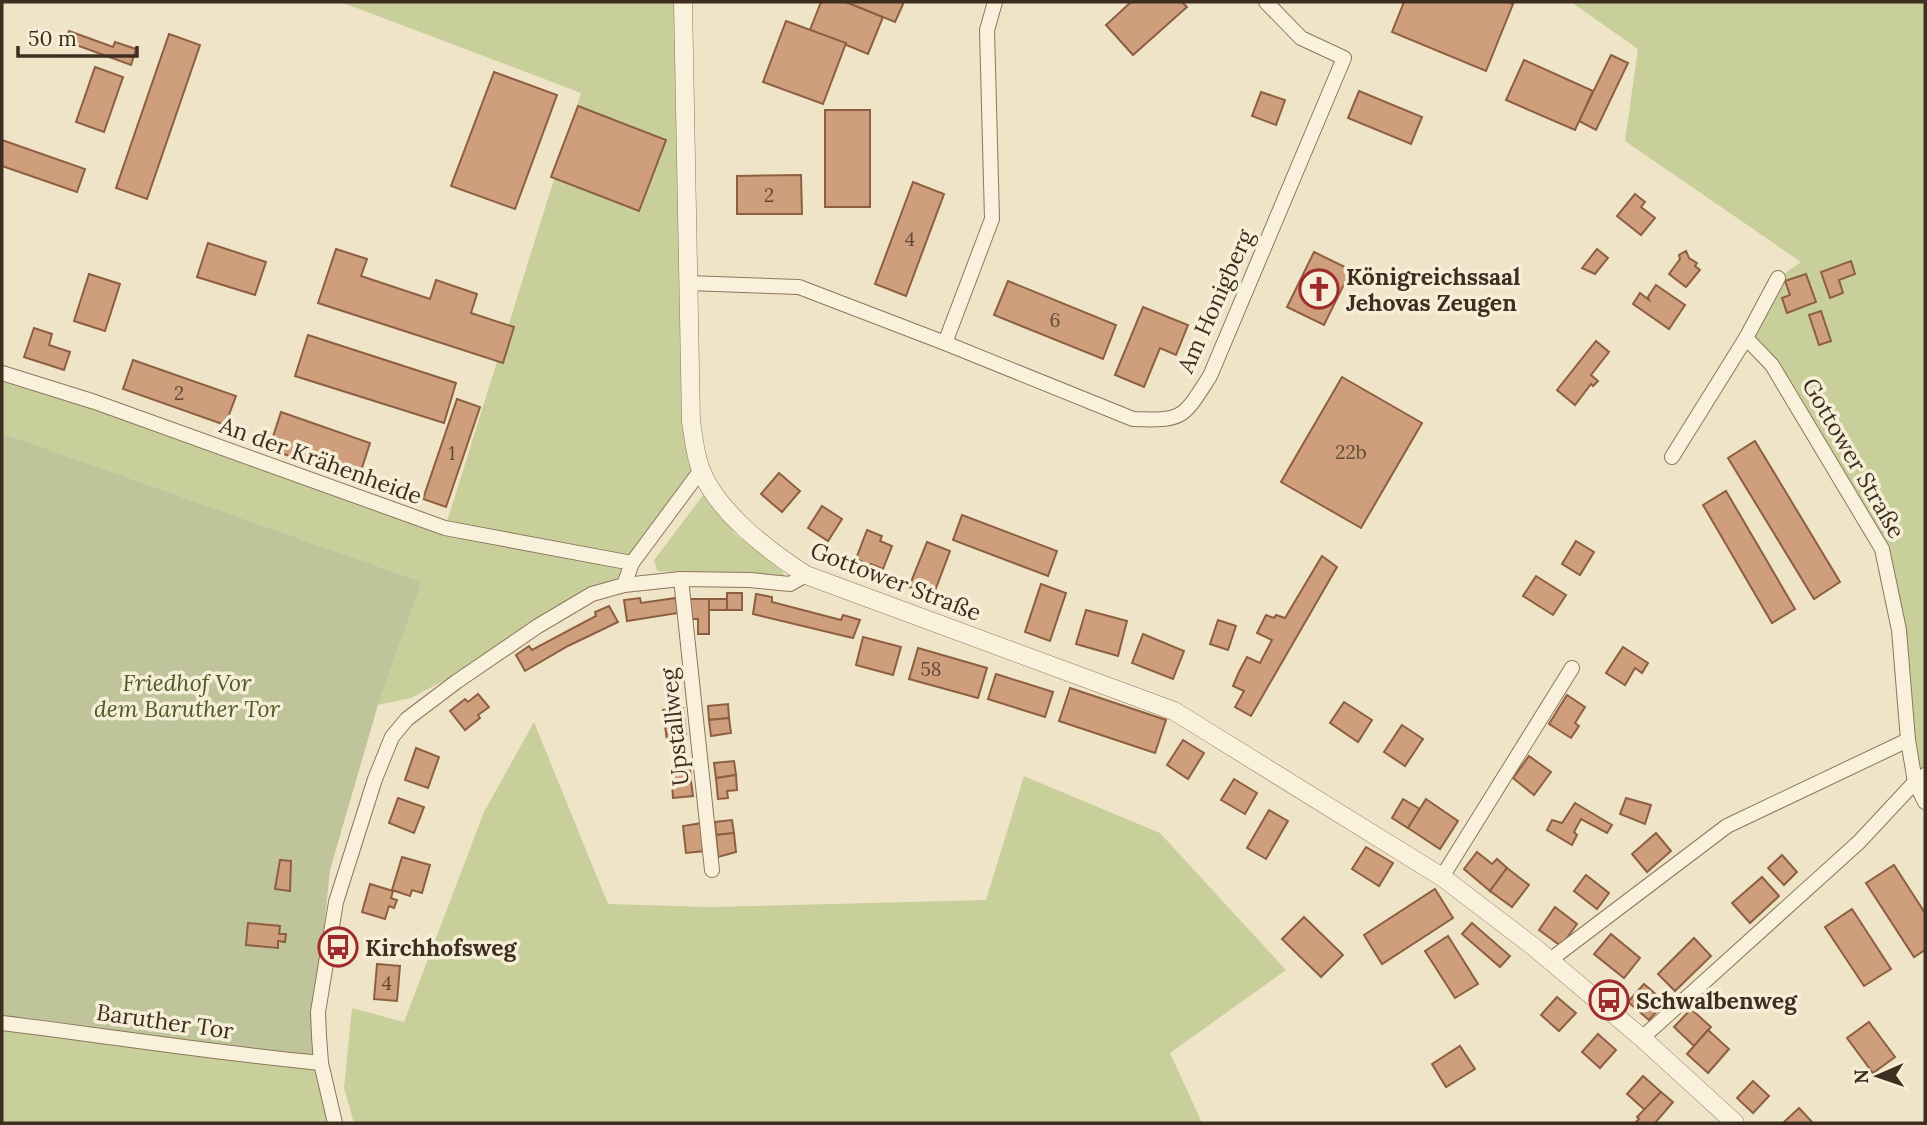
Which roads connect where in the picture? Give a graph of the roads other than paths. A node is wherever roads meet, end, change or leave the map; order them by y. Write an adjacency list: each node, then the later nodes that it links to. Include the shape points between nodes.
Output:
1 (683, 2): 5 (street, Gottower Straße)
2 (995, 2): 7 (street, via 987,30 992,219)
3 (1266, 2): 7 (street, Am Honigberg, via 1301,38 1343,58 1210,376 1187,411 1165,420 1133,419)
4 (1778, 278): 6 (street)
5 (688, 283): 7 (street, Am Honigberg, via 799,288); 10 (street, Gottower Straße, via 691,422)
6 (1746, 338): 9 (street); 16 (street, Gottower Straße, via 1772,365 1882,549 1899,630)
7 (944, 343)
8 (2, 373): 11 (street, An der Krähenheide, via 445,528)
9 (1672, 457)
10 (701, 470): 11 (street); 12 (street, Gottower Straße, via 740,526)
11 (632, 563): 14 (street)
12 (806, 575): 13 (street, via 790,584); 20 (street, Gottower Straße, via 1174,711)
13 (681, 579): 14 (street); 19 (street, Upstallweg)
14 (624, 585): 24 (street, via 592,594 538,626 407,719 393,737 336,902 318,1012)
15 (1572, 668): 20 (street)
16 (1908, 740): 17 (street, Gottower Straße); 21 (street, via 1727,826)
17 (1920, 778): 18 (street, Gottower Straße); 23 (street, via 1859,842)
18 (1925, 803)
19 (712, 870)
20 (1442, 877): 21 (street, Gottower Straße)
21 (1550, 960): 23 (street, Gottower Straße)
22 (2, 1023): 24 (street, Baruther Tor)
23 (1642, 1038): 26 (street, Gottower Straße)
24 (321, 1063): 25 (street)
25 (335, 1123)
26 (1735, 1123)

